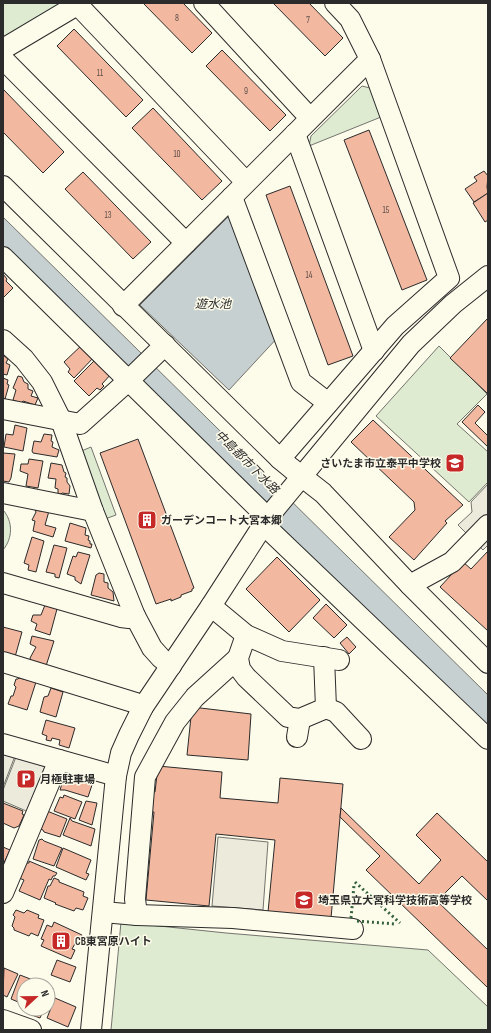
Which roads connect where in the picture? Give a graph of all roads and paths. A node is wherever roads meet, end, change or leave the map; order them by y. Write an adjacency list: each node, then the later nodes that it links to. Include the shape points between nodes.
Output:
1 (204, 3): 7 (street)
2 (335, 3): 6 (street, via 350,18)
3 (77, 4): 4 (street); 9 (street)
4 (3, 48)
5 (3, 59): 12 (street)
6 (370, 59): 7 (street); 18 (street, via 449,278 395,326)
7 (310, 118): 8 (street)
8 (295, 134): 9 (street); 18 (street)
9 (246, 182): 11 (street)
10 (3, 186): 15 (street)
11 (232, 197): 12 (street); 20 (street, via 301,382)
12 (186, 243): 15 (street)
13 (3, 257): 19 (street)
14 (488, 276): 24 (street, via 453,304 411,344)
15 (123, 306): 17 (street)
16 (3, 340): 22 (street, via 24,359 42,382)
17 (160, 350): 19 (street); 23 (street)
18 (374, 351): 20 (street)
19 (133, 376): 22 (street, via 80,424); 27 (street)
20 (328, 403): 23 (street)
21 (3, 409): 22 (street)
22 (61, 420): 26 (street)
23 (280, 459): 24 (street)
24 (297, 482): 27 (street); 30 (street, via 323,493)
25 (3, 493): 26 (street)
26 (93, 511): 32 (street)
27 (267, 520): 31 (street); 41 (street)
28 (488, 525): 30 (street, via 452,562)
29 (3, 583): 32 (street, via 122,617)
30 (410, 585): 36 (street)
31 (211, 606): 33 (street); 37 (street)
32 (135, 616): 37 (street, via 152,648)
33 (246, 635): 34 (street); 39 (street, via 282,651 332,659)
34 (238, 658): 39 (street, via 240,669 246,677 298,728 318,710); 47 (street, via 194,697 175,722 145,777 135,899)
35 (3, 662): 38 (street)
36 (488, 663)
37 (171, 666): 38 (street)
38 (143, 707): 44 (street, via 128,735)
39 (326, 708): 40 (street, via 336,712)
40 (361, 739)
41 (488, 739)
42 (3, 744): 43 (street)
43 (59, 760): 44 (street); 45 (street)
44 (116, 776): 46 (street)
45 (3, 892)
46 (103, 912): 47 (street); 51 (street)
47 (137, 915): 48 (street, via 233,918)
48 (353, 929)
49 (3, 1020): 50 (street)
50 (30, 1030)
51 (91, 1030)

